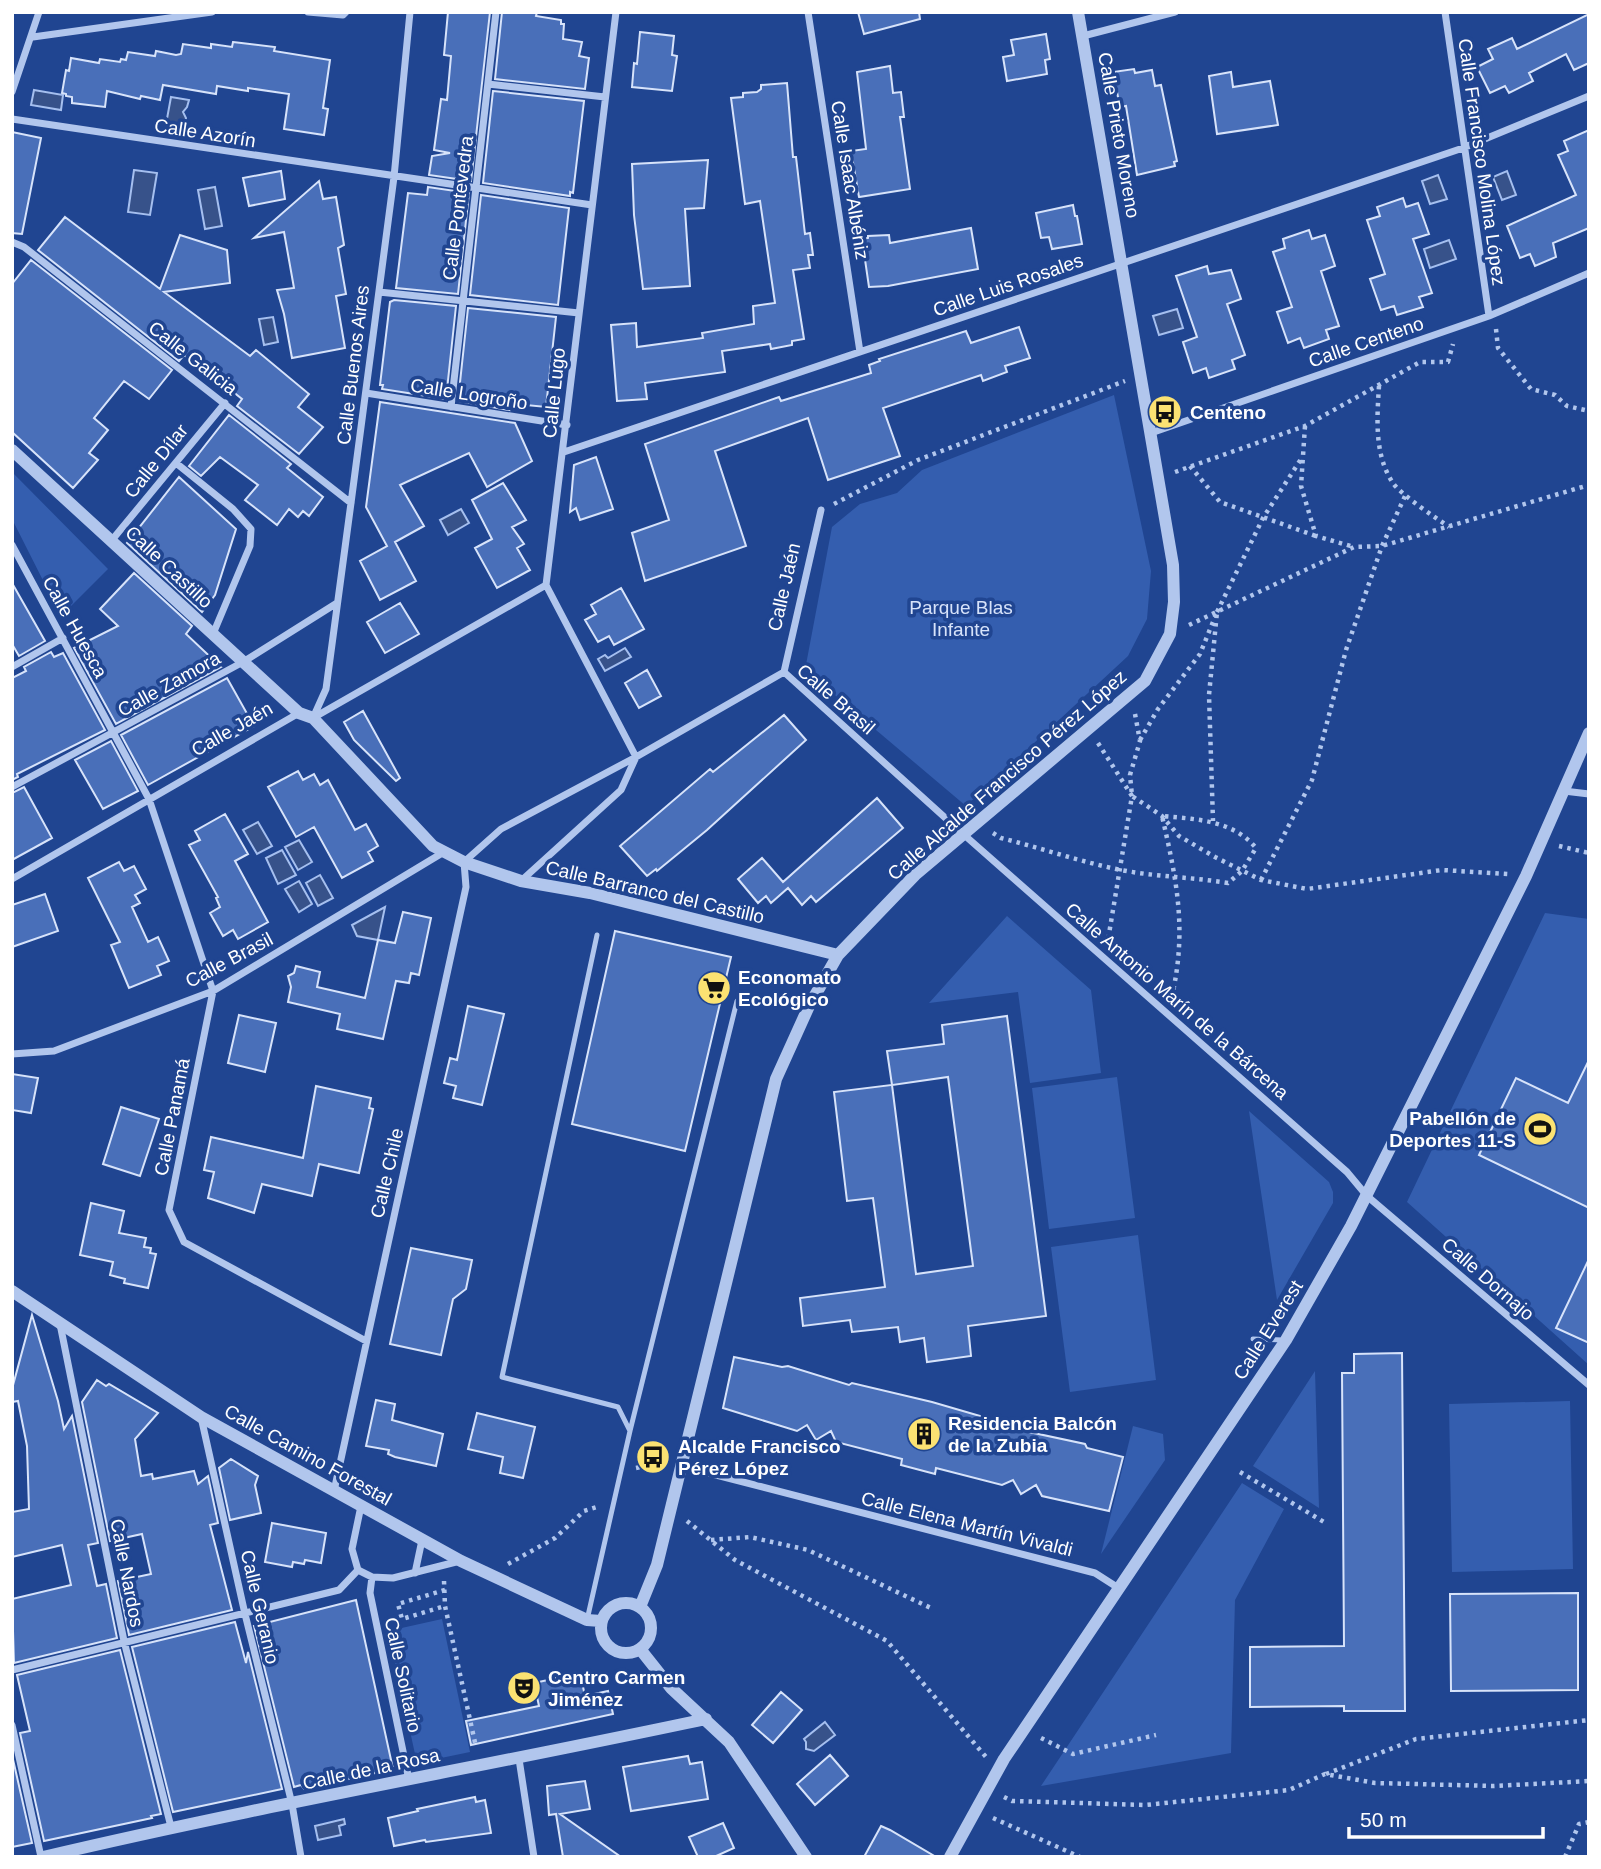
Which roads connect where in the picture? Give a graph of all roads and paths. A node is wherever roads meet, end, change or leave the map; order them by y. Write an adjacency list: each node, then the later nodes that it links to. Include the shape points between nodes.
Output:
1 (39, 12): 13 (street)
2 (212, 12): 13 (street)
3 (308, 12): 4 (street)
4 (346, 12)
5 (410, 12): 20 (street, Calle Buenos Aires)
6 (496, 12): 14 (street, Calle Pontevedra)
7 (616, 12): 17 (street, Calle Lugo)
8 (808, 12): 31 (street, Calle Isaac Albéniz)
9 (1078, 12): 12 (street, Calle Prieto Moreno)
10 (1175, 12): 12 (street)
11 (1445, 12): 19 (street, Calle Francisco Molina López)
12 (1083, 36): 24 (street, Calle Prieto Moreno)
13 (33, 37): 15 (street)
14 (488, 84): 17 (street); 21 (street, Calle Pontevedra)
15 (12, 92)
16 (1589, 96): 19 (street, Calle Luis Rosales)
17 (605, 97): 22 (street, Calle Lugo)
18 (12, 119): 20 (street, Calle Azorín)
19 (1464, 148): 24 (street, Calle Luis Rosales); 29 (street, Calle Francisco Molina López)
20 (394, 177): 21 (street, Calle Azorín); 26 (street, Calle Buenos Aires)
21 (476, 189): 22 (street, Calle Azorín); 27 (street, Calle Pontevedra)
22 (592, 205): 28 (street, Calle Lugo)
23 (12, 242): 35 (street, Calle Galicia)
24 (1122, 264): 31 (street, Calle Luis Rosales); 32 (street, Calle Alcalde Francisco Pérez López)
25 (1589, 273): 29 (street, Calle Centeno)
26 (379, 292): 27 (street); 34 (street, Calle Buenos Aires)
27 (463, 300): 28 (street); 36 (street, Calle Pontevedra)
28 (579, 313): 38 (street, Calle Lugo)
29 (1489, 316): 30 (street, Calle Centeno); 37 (path, via 1498,348 1531,390)
30 (1458, 327): 33 (path, via 1448,362 1420,362); 40 (street, Calle Centeno)
31 (860, 352): 42 (street, Calle Luis Rosales)
32 (1139, 376): 40 (street, Calle Alcalde Francisco Pérez López); 50 (path, via 918,460)
33 (1379, 386): 39 (path); 48 (path, via 1382,460 1393,485)
34 (366, 393): 36 (street, Calle Logroño); 49 (street, Calle Buenos Aires)
35 (225, 403): 44 (street, Calle Dílar); 49 (street, Calle Galicia)
36 (451, 407): 38 (street, Calle Logroño)
37 (1589, 411)
38 (567, 425): 42 (street, Calle Lugo)
39 (1304, 426): 43 (path); 45 (path)
40 (1151, 433): 46 (street, Calle Alcalde Francisco Pérez López)
41 (12, 451): 54 (street, Calle Castillo)
42 (564, 452): 58 (street, Calle Lugo)
43 (1303, 456): 51 (path); 53 (path, via 1301,485)
44 (176, 463): 54 (street, Calle Dílar); 61 (street, via 251,529 250,547)
45 (1191, 466): 46 (path); 51 (path, via 1220,502)
46 (1159, 478): 62 (street, Calle Alcalde Francisco Pérez López, via 1173,565)
47 (1589, 485): 52 (path)
48 (1406, 494): 52 (path); 57 (path)
49 (351, 503): 59 (street, Calle Buenos Aires)
50 (821, 510): 66 (street, Calle Jaén)
51 (1263, 518): 53 (path); 60 (path)
52 (1450, 527): 57 (path)
53 (1316, 536): 56 (path)
54 (112, 540): 61 (street, Calle Castillo)
55 (12, 545): 63 (street, Calle Huesca)
56 (1354, 547): 57 (path); 60 (path)
57 (1382, 547): 93 (path, via 1346,650 1312,780)
58 (546, 585): 69 (street); 74 (street)
59 (338, 603): 64 (street, Calle Zamora); 69 (street, Calle Buenos Aires, via 326,689)
60 (1217, 612): 62 (path); 73 (path, via 1200,654); 81 (path, via 1209,695)
61 (212, 634): 64 (street, Calle Castillo)
62 (1170, 634): 67 (street, Calle Alcalde Francisco Pérez López, via 1145,681)
63 (63, 638): 65 (street); 71 (street, Calle Huesca)
64 (243, 662): 68 (street, Calle Castillo); 71 (street, Calle Zamora)
65 (12, 667)
66 (784, 672): 74 (street, Calle Brasil); 83 (street, Calle Brasil)
67 (1131, 693): 70 (street, Calle Alcalde Francisco Pérez López); 73 (path)
68 (299, 713): 69 (street, Calle Jaén); 79 (street, Calle Jaén)
69 (313, 718): 85 (street)
70 (1088, 728): 78 (path); 82 (street, Calle Alcalde Francisco Pérez López)
71 (114, 732): 75 (street, Calle Zamora); 79 (street, Calle Huesca)
72 (1589, 733): 76 (street, Calle Everest)
73 (1140, 741): 78 (path, via 1130,775)
74 (636, 757): 87 (street, Calle Brasil, via 501,829); 94 (street, via 621,790)
75 (12, 787)
76 (1563, 791): 77 (street); 84 (street, Calle Everest)
77 (1589, 794)
78 (1132, 796): 80 (path); 88 (path)
79 (149, 799): 92 (street, Calle Jaén); 98 (street, Calle Panamá)
80 (1162, 816): 81 (path); 89 (path, via 1179,836); 91 (path)
81 (1213, 821): 89 (path, via 1248,838 1255,848)
82 (976, 822): 83 (street, Calle Alcalde Francisco Pérez López); 88 (path, via 1002,838)
83 (962, 833): 96 (street, Calle Alcalde Francisco Pérez López); 97 (street, Calle Antonio Marín de la Bárcena)
84 (1541, 841): 86 (path); 90 (street, Calle Everest)
85 (443, 852): 87 (street); 98 (street, Calle Brasil)
86 (1589, 853)
87 (464, 862): 94 (street, Calle Barranco del Castillo); 106 (street, Calle Chile, via 466,887)
88 (1120, 870): 91 (path); 97 (path)
89 (1242, 871): 91 (path, via 1228,883); 93 (path)
90 (1526, 876): 93 (path, via 1442,870 1307,889); 102 (street, Calle Everest)
91 (1177, 878): 100 (path, via 1180,964)
92 (12, 879)
93 (1261, 880)
94 (521, 881): 96 (street, Calle Barranco del Castillo, via 590,893)
95 (597, 935): 110 (lane, via 502,1377 618,1407)
96 (838, 955): 112 (street, Calle Alcalde Francisco Pérez López, via 776,1079)
97 (1104, 958): 100 (street, Calle Antonio Marín de la Bárcena)
98 (213, 991): 101 (street, Calle Brasil, via 54,1051); 106 (street, Calle Panamá, via 169,1210 184,1242)
99 (737, 1001): 110 (lane)
100 (1168, 1014): 102 (street, Calle Antonio Marín de la Bárcena, via 1347,1172)
101 (12, 1054)
102 (1367, 1196): 107 (street, Calle Everest); 108 (street, Calle Dornajo)
103 (12, 1292): 104 (street, Calle Camino Forestal)
104 (60, 1324): 109 (street, Calle Camino Forestal); 134 (street, Calle Nardos)
105 (1253, 1339): 107 (lane)
106 (366, 1340): 115 (street, Calle Chile)
107 (1286, 1340): 127 (street, Calle Everest)
108 (1589, 1385)
109 (201, 1417): 115 (street, Calle Camino Forestal); 131 (street, Calle Geranio)
110 (630, 1431): 113 (lane)
111 (660, 1463): 113 (path)
112 (681, 1466): 118 (street, Calle Alcalde Francisco Pérez López); 127 (street, Calle Elena Martín Vivaldi, via 1095,1573)
113 (621, 1471): 116 (lane)
114 (1240, 1472): 119 (path)
115 (334, 1491): 117 (street, Calle Camino Forestal)
116 (615, 1500): 125 (path, via 584,1511 555,1538); 132 (lane)
117 (361, 1506): 120 (street, Calle Camino Forestal); 123 (street, via 352,1549)
118 (670, 1514): 121 (path, via 680,1516); 129 (street, Calle Alcalde Francisco Pérez López)
119 (1324, 1522)
120 (422, 1540): 122 (street, Calle Camino Forestal); 124 (street)
121 (710, 1540): 130 (path, via 750,1537 808,1550); 144 (path, via 735,1560 887,1641)
122 (461, 1561): 124 (street); 125 (street, Calle Camino Forestal)
123 (358, 1570): 126 (street); 131 (street, via 339,1590)
124 (415, 1573): 126 (street)
125 (489, 1574): 132 (street, Calle Camino Forestal)
126 (373, 1577): 146 (street, Calle Solitario, via 370,1593)
127 (1120, 1589): 140 (street, Calle Everest)
128 (445, 1606): 128 (path, via 445,1590 398,1604 402,1619); 143 (path)
129 (640, 1607): 133 (street, via 617,1604); 135 (street, via 651,1628)
130 (931, 1608)
131 (245, 1614): 134 (street); 149 (street, Calle Geranio)
132 (587, 1620): 133 (street, Calle Camino Forestal)
133 (601, 1621): 135 (street, via 601,1636 611,1649 626,1654)
134 (124, 1641): 136 (street); 152 (street, Calle Nardos)
135 (640, 1649): 137 (street, via 671,1688)
136 (12, 1670)
137 (706, 1718): 142 (street, Calle de la Rosa); 157 (street, via 729,1742)
138 (1589, 1720): 145 (path, via 1416,1738)
139 (12, 1725): 154 (street)
140 (1025, 1730): 141 (path, via 1073,1754); 144 (street, Calle Everest)
141 (1156, 1735)
142 (519, 1759): 143 (street, Calle de la Rosa); 156 (street)
143 (480, 1766): 146 (street, Calle de la Rosa)
144 (998, 1771): 148 (street, Calle Everest)
145 (1325, 1774): 147 (path, via 1375,1783 1494,1786); 148 (path, via 1289,1790 1146,1805 1012,1801)
146 (409, 1780): 149 (street, Calle de la Rosa)
147 (1589, 1780)
148 (987, 1789): 150 (street, Calle Everest)
149 (292, 1804): 152 (street, Calle de la Rosa); 155 (street, Calle Geranio)
150 (976, 1809): 158 (street, Calle Everest); 159 (path)
151 (1589, 1822): 153 (path, via 1579,1824)
152 (172, 1827): 154 (street, Calle de la Rosa)
153 (1567, 1856)
154 (42, 1857)
155 (301, 1857)
156 (534, 1857)
157 (806, 1857)
158 (950, 1857)
159 (1080, 1857)

